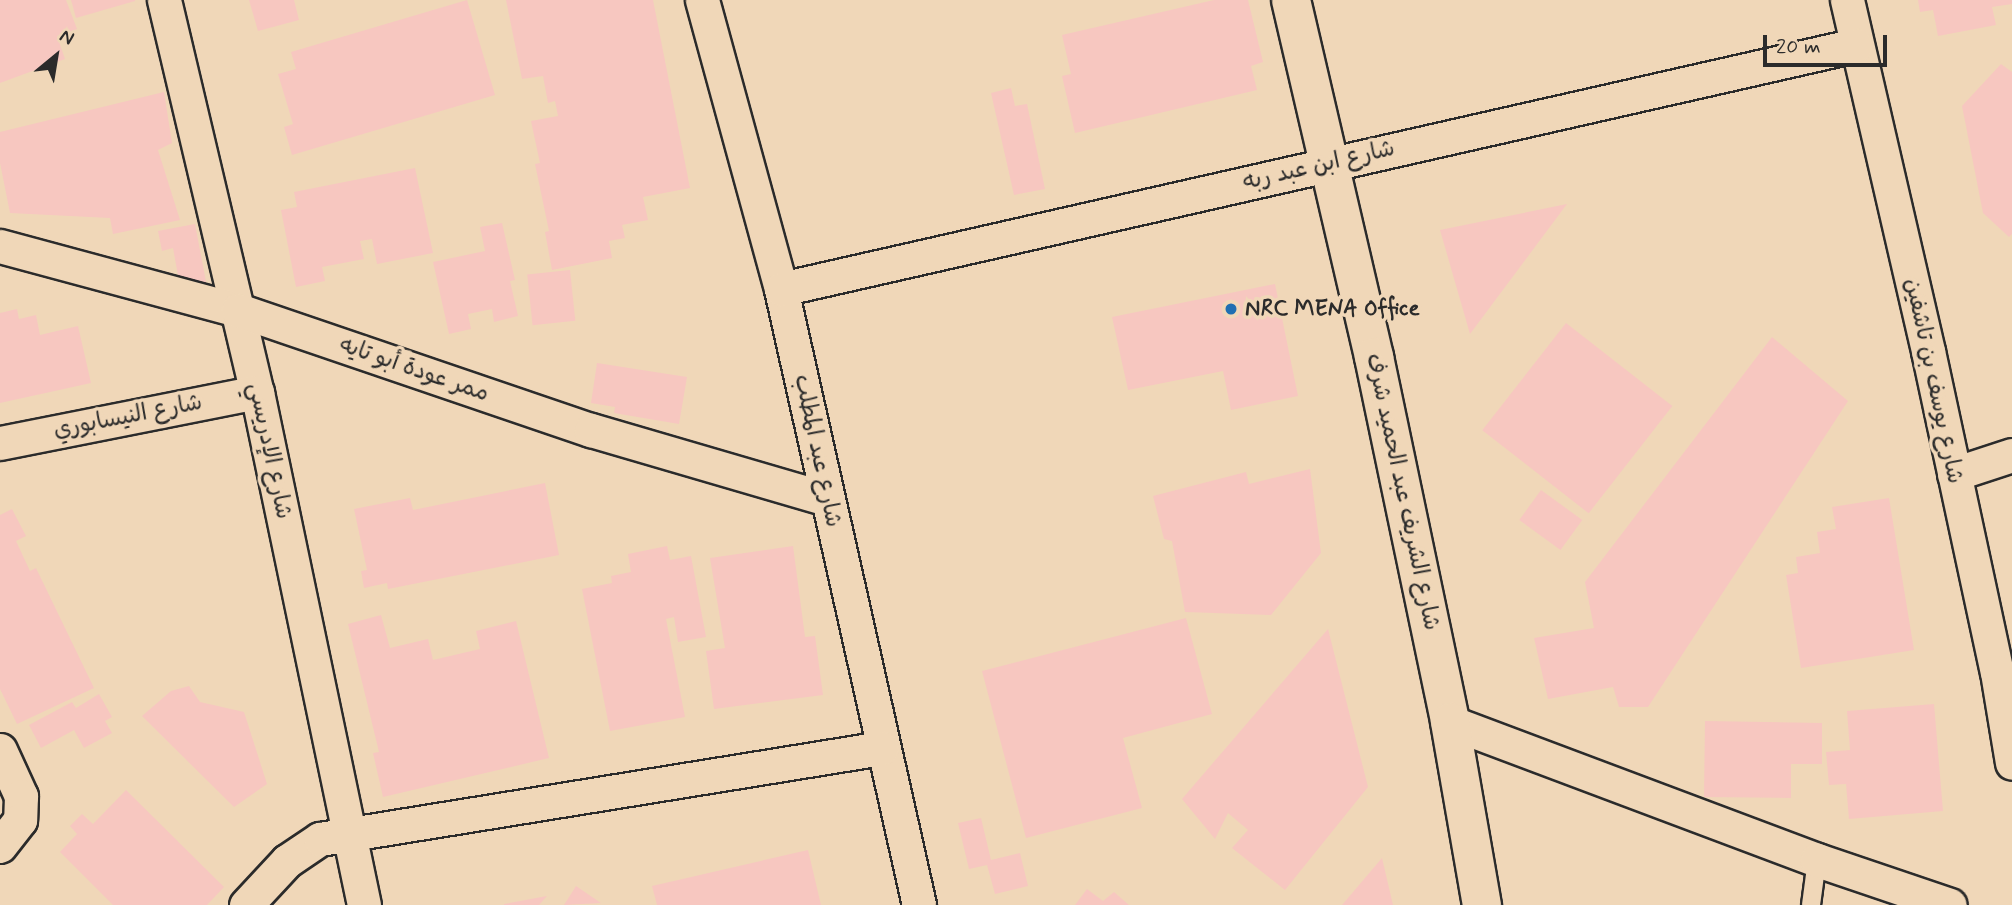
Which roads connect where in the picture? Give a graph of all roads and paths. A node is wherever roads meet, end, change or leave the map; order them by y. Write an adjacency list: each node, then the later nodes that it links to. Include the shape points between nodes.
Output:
1 (164, 0): 9 (street, شارع الإدريسي)
2 (702, 0): 8 (street, شارع عبد المطلب)
3 (1291, 0): 6 (street, شارع الشريف عبد الحميد شرف)
4 (1847, 0): 5 (street, شارع يوسف بن تاشفين)
5 (1856, 45): 6 (street, شارع ابن عبد ربه); 13 (street, شارع يوسف بن تاشفين)
6 (1332, 163): 8 (street, شارع ابن عبد ربه); 15 (street, شارع الشريف عبد الحميد شرف)
7 (0, 246): 9 (street, ممر عودة أبو تايه)
8 (781, 289): 14 (street, شارع عبد المطلب)
9 (238, 310): 10 (street, شارع الإدريسي); 14 (street, ممر عودة أبو تايه, via 591,430)
10 (257, 392): 11 (street, شارع النيسابوري); 19 (street, شارع الإدريسي)
11 (0, 443)
12 (2012, 455): 13 (street)
13 (1954, 474): 18 (street, شارع يوسف بن تاشفين)
14 (827, 499): 16 (street, شارع عبد المطلب)
15 (1450, 722): 21 (street); 25 (street, شارع الشريف عبد الحميد شرف)
16 (882, 748): 19 (street); 24 (street, شارع عبد المطلب)
17 (0, 750): 20 (street, via 21,796 20,820)
18 (2012, 763)
19 (350, 832): 22 (street, via 320,839 287,861); 23 (street, شارع الإدريسي)
20 (0, 846)
21 (1816, 860): 26 (lane); 27 (street)
22 (246, 905)
23 (364, 905)
24 (919, 905)
25 (1482, 905)
26 (1811, 905)
27 (1950, 905)

